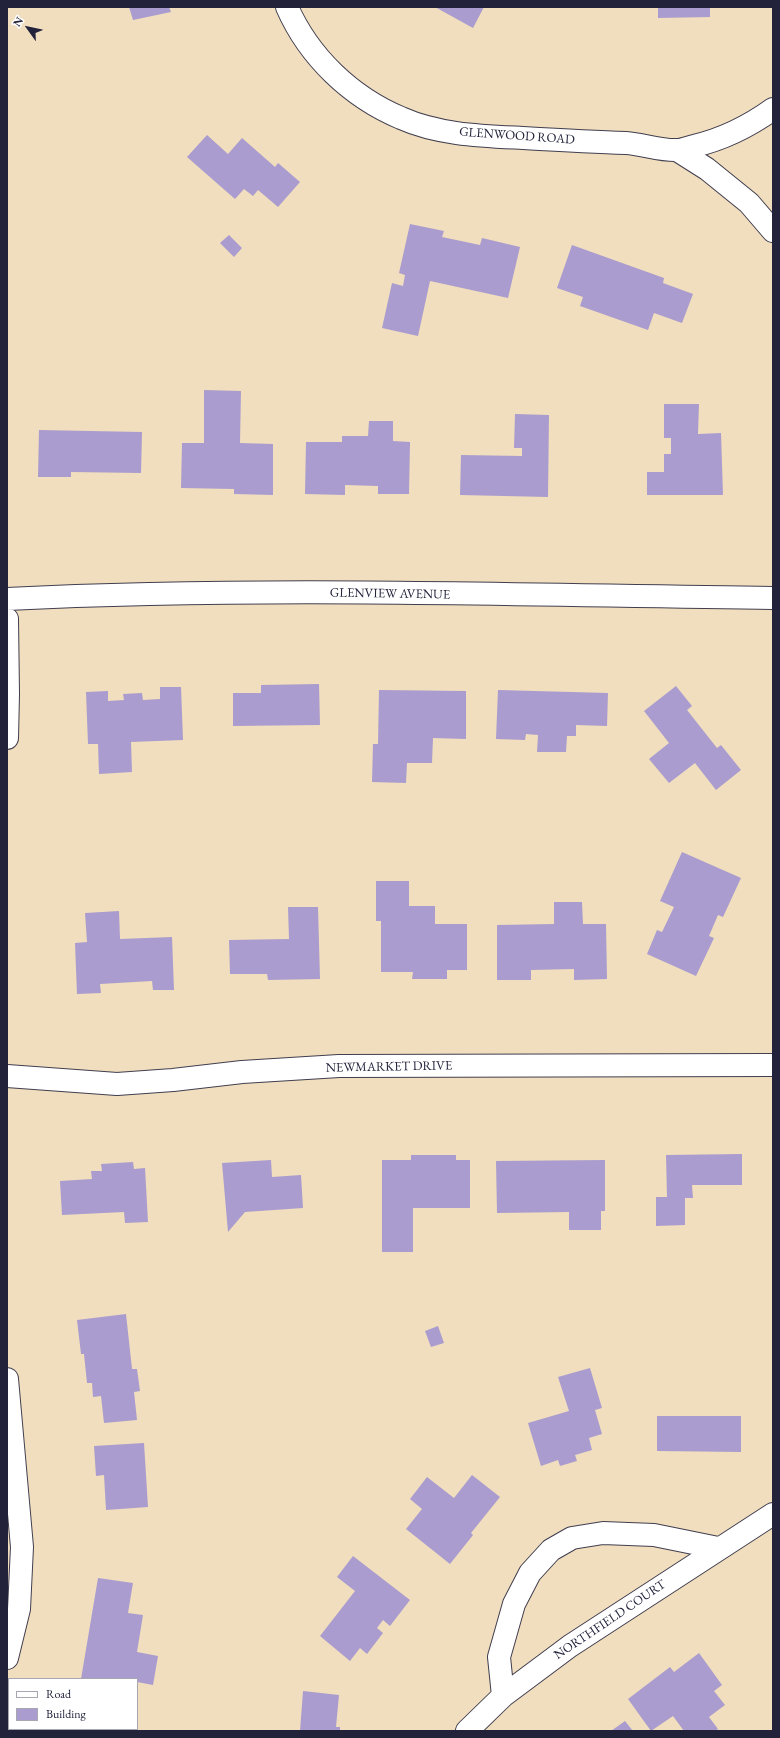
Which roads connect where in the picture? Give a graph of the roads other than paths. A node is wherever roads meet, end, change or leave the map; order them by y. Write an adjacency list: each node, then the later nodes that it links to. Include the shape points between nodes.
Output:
1 (286, 7): 3 (street, GLENWOOD ROAD, via 304,39 338,78 379,108 402,119 426,127 479,136 635,144)
2 (773, 109): 3 (street, GLENWOOD ROAD, via 737,132 714,141)
3 (677, 150): 4 (street, GLENWOOD ROAD, via 707,169 749,203)
4 (773, 230)
5 (773, 598): 6 (street, GLENVIEW AVENUE, via 286,592)
6 (7, 599)
7 (7, 619): 8 (street)
8 (7, 738)
9 (773, 1065): 10 (street, NEWMARKET DRIVE, via 339,1066 117,1084)
10 (7, 1076)
11 (7, 1379): 14 (street, via 22,1547 19,1609)
12 (773, 1514): 13 (street, NORTHFIELD COURT)
13 (718, 1548): 15 (street, NORTHFIELD COURT, via 570,1646); 15 (street, via 654,1536 603,1533 572,1538 551,1550 530,1573 514,1604 499,1657)
14 (7, 1658)
15 (503, 1696): 16 (street, NORTHFIELD COURT)
16 (467, 1731)

